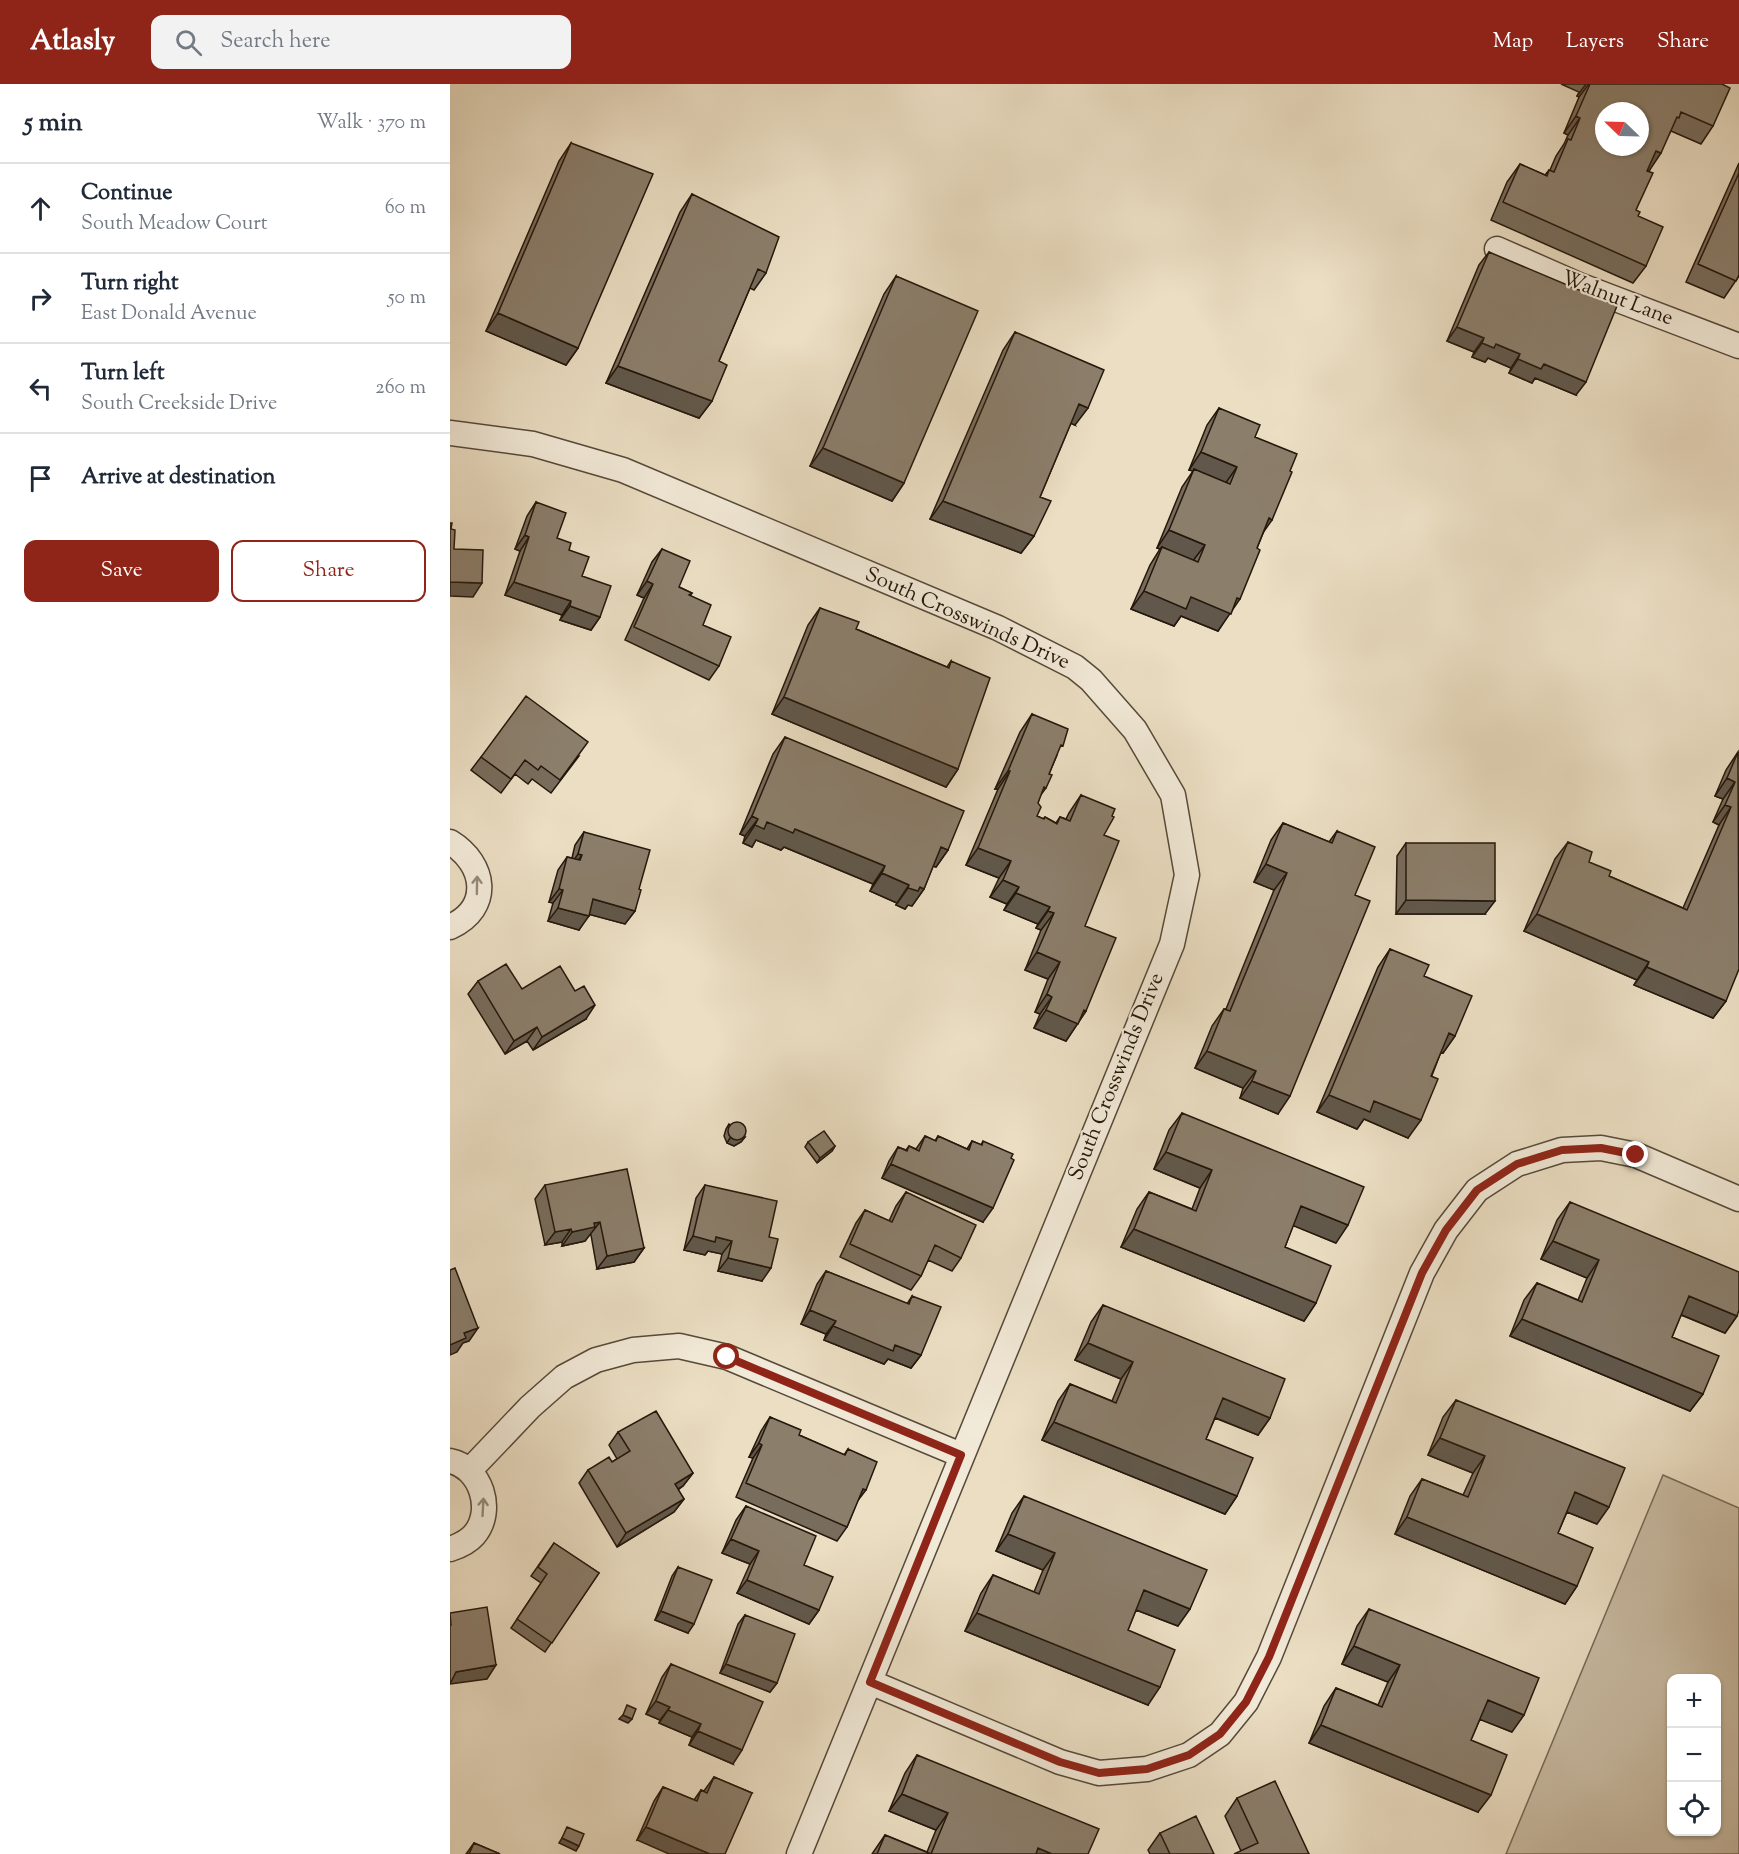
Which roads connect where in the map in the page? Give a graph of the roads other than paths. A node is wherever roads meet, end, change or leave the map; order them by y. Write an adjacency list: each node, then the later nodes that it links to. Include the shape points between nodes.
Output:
1 (1497, 249): 2 (street, Walnut Lane)
2 (1739, 346)
3 (450, 433): 7 (street, South Crosswinds Drive, via 533,444 623,470 1027,642 1075,667 1091,680 1135,730 1173,795 1187,874 1172,944)
4 (450, 842): 5 (street, one-way to 4, via 461,922 475,906 480,885 476,867 464,851)
5 (450, 927)
6 (1739, 1198): 10 (street, via 1636,1155 1601,1148 1562,1150 1517,1164 1477,1190 1446,1230 1422,1273 1260,1675 1246,1702 1220,1734 1189,1755 1147,1769 1099,1773 1060,1762)
7 (961, 1455): 8 (street, via 727,1357 679,1346 633,1350 596,1360 564,1377); 10 (street, South Crosswinds Drive)
8 (459, 1466): 9 (street, one-way to 8, via 462,1546 474,1535 484,1512 483,1494 476,1479)
9 (450, 1549)
10 (870, 1682): 11 (street, South Crosswinds Drive)
11 (799, 1854)

